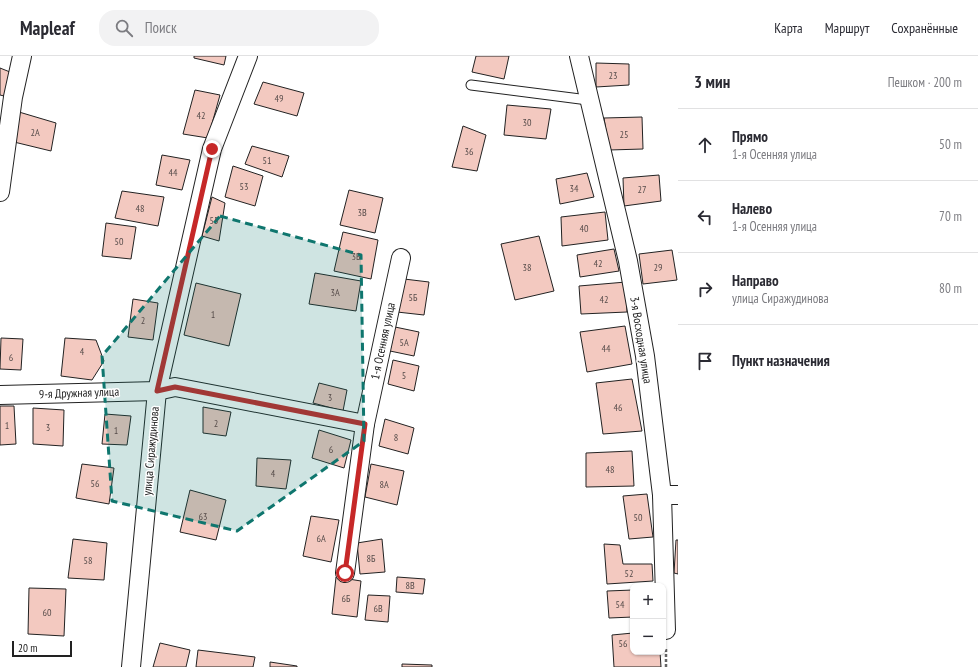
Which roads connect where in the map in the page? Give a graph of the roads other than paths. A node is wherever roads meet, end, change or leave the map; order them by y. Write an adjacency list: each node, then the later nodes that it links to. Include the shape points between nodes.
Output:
1 (22, 56): 6 (street, via 13,97)
2 (248, 56): 8 (street, улица Сиражудинова, via 212,149)
3 (579, 56): 5 (street, 3-я Восходная улица)
4 (472, 85): 5 (lane)
5 (588, 100): 11 (street, 3-я Восходная улица, via 628,261)
6 (0, 192)
7 (401, 258): 10 (street, 1-я Осенняя улица)
8 (157, 391): 9 (street, 9-я Дружная улица); 10 (street, via 175,387); 14 (street, улица Сиражудинова)
9 (0, 395)
10 (365, 424): 12 (street, 1-я Осенняя улица)
11 (670, 495): 13 (street, 3-я Восходная улица)
12 (345, 573)
13 (666, 630)
14 (131, 667)

